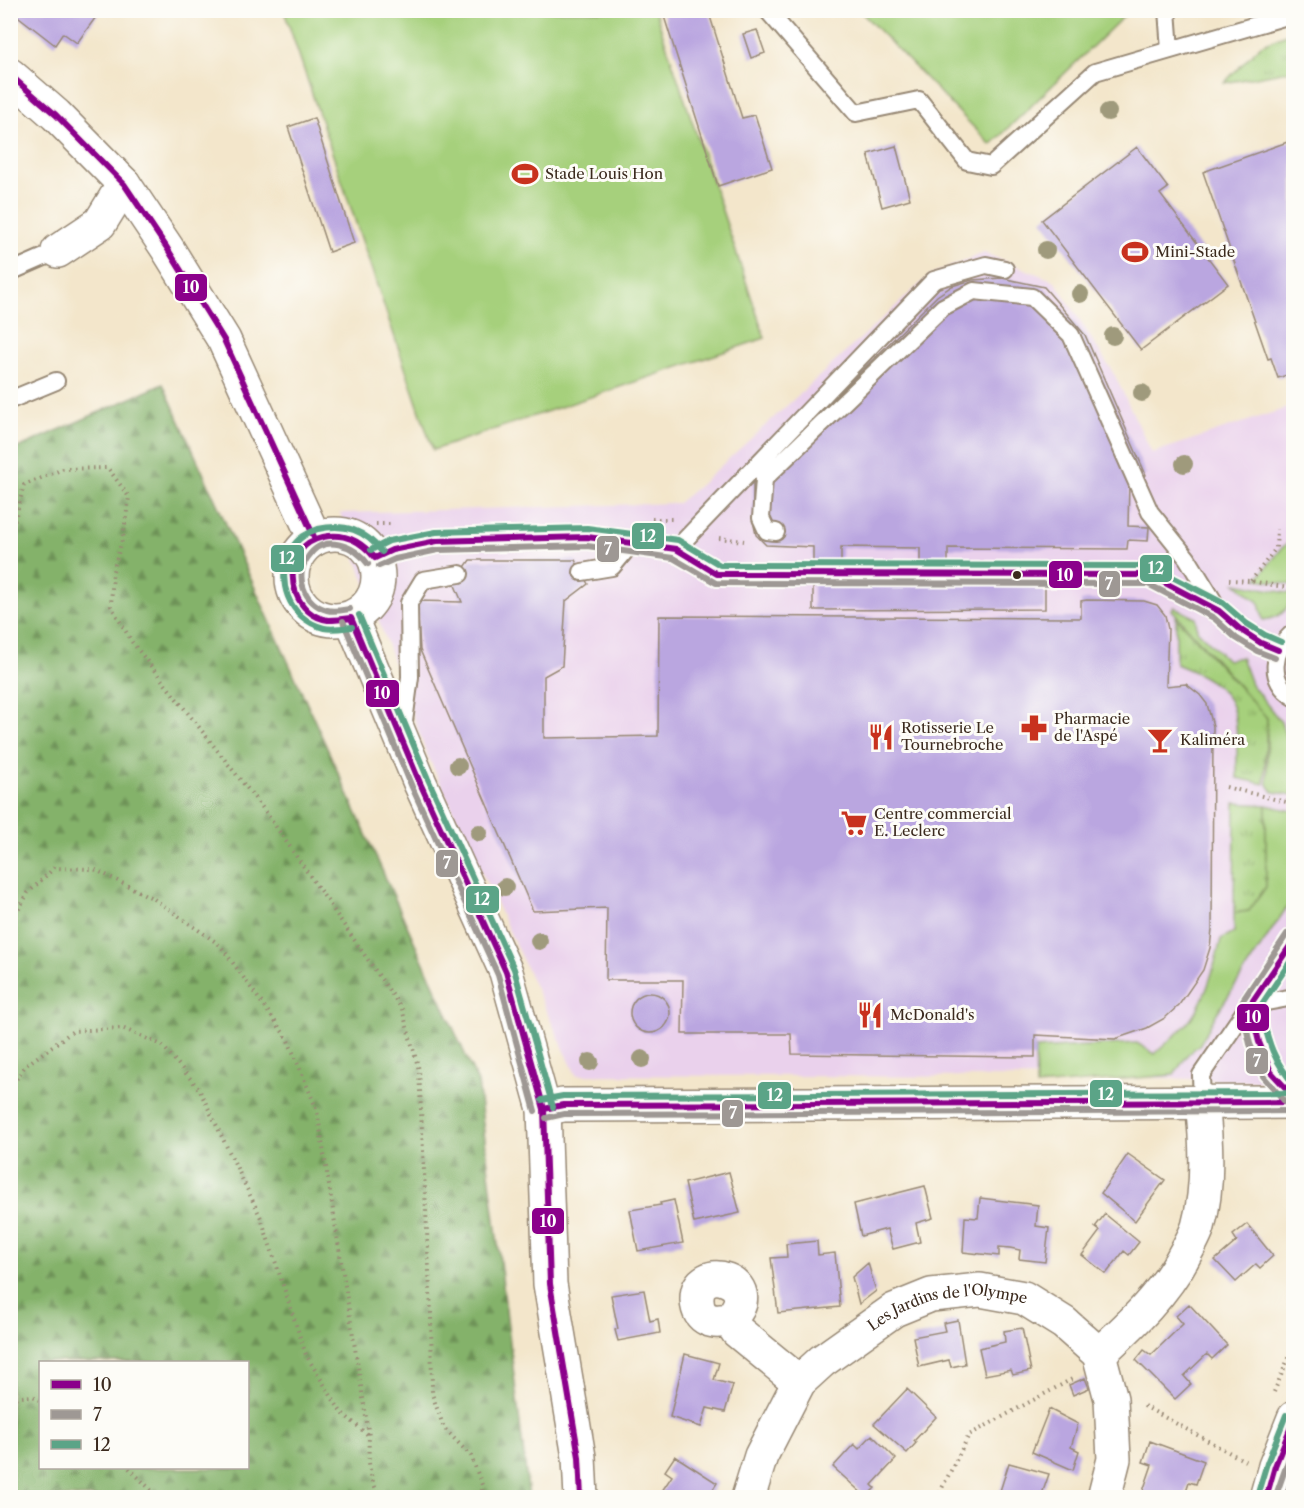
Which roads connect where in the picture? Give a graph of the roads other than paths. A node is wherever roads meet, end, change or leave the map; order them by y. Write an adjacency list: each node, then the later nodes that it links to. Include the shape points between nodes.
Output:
1 (767, 10): 4 (lane, via 856,113 919,100 967,161 991,166 1095,72)
2 (1167, 10): 4 (lane)
3 (1293, 14): 4 (lane)
4 (1170, 50)
5 (10, 75): 6 (street)
6 (124, 184): 7 (street, via 100,223); 13 (street, via 224,340)
7 (58, 251): 9 (lane)
8 (1005, 269): 15 (lane, via 986,265 934,280)
9 (10, 272)
10 (56, 381): 11 (lane)
11 (10, 400)
12 (776, 532): 19 (lane, via 767,531 761,519 764,479 943,307 974,291 1032,297 1071,335 1150,512 1187,558)
13 (315, 539): 16 (street, via 342,535 355,539); 20 (street, via 295,560 293,589 300,602 323,619)
14 (632, 543): 15 (lane); 16 (lane, via 587,537 437,541 392,550); 17 (lane, via 612,567)
15 (676, 549): 19 (lane, via 717,574 1150,575)
16 (375, 558): 20 (street, via 376,593 362,612)
17 (582, 572)
18 (460, 574): 24 (lane, via 423,580 409,603 410,677)
19 (1219, 611): 22 (lane, via 1251,637)
20 (351, 618): 24 (street)
21 (1293, 632): 22 (lane)
22 (1278, 650): 23 (lane, via 1276,674)
23 (1293, 697)
24 (402, 739): 30 (street, via 506,972)
25 (1293, 939): 27 (lane)
26 (1293, 997): 27 (lane)
27 (1250, 1005): 28 (lane, via 1271,1072); 29 (lane, via 1201,1075)
28 (1293, 1100): 29 (street)
29 (1202, 1103): 30 (street, via 563,1105); 32 (street, via 1205,1192 1197,1229 1174,1275)
30 (544, 1109): 35 (street, via 550,1284 579,1457)
31 (730, 1319): 33 (street, via 737,1331)
32 (1101, 1358): 33 (street, Les Jardins de l'Olympe, via 1064,1323 1024,1298 980,1290 931,1295 894,1310); 37 (street, via 1111,1399 1114,1460)
33 (798, 1382): 36 (street, Les Jardins de l'Olympe, via 761,1456)
34 (1293, 1418): 38 (street)
35 (581, 1497)
36 (748, 1497)
37 (1104, 1497)
38 (1266, 1497)

